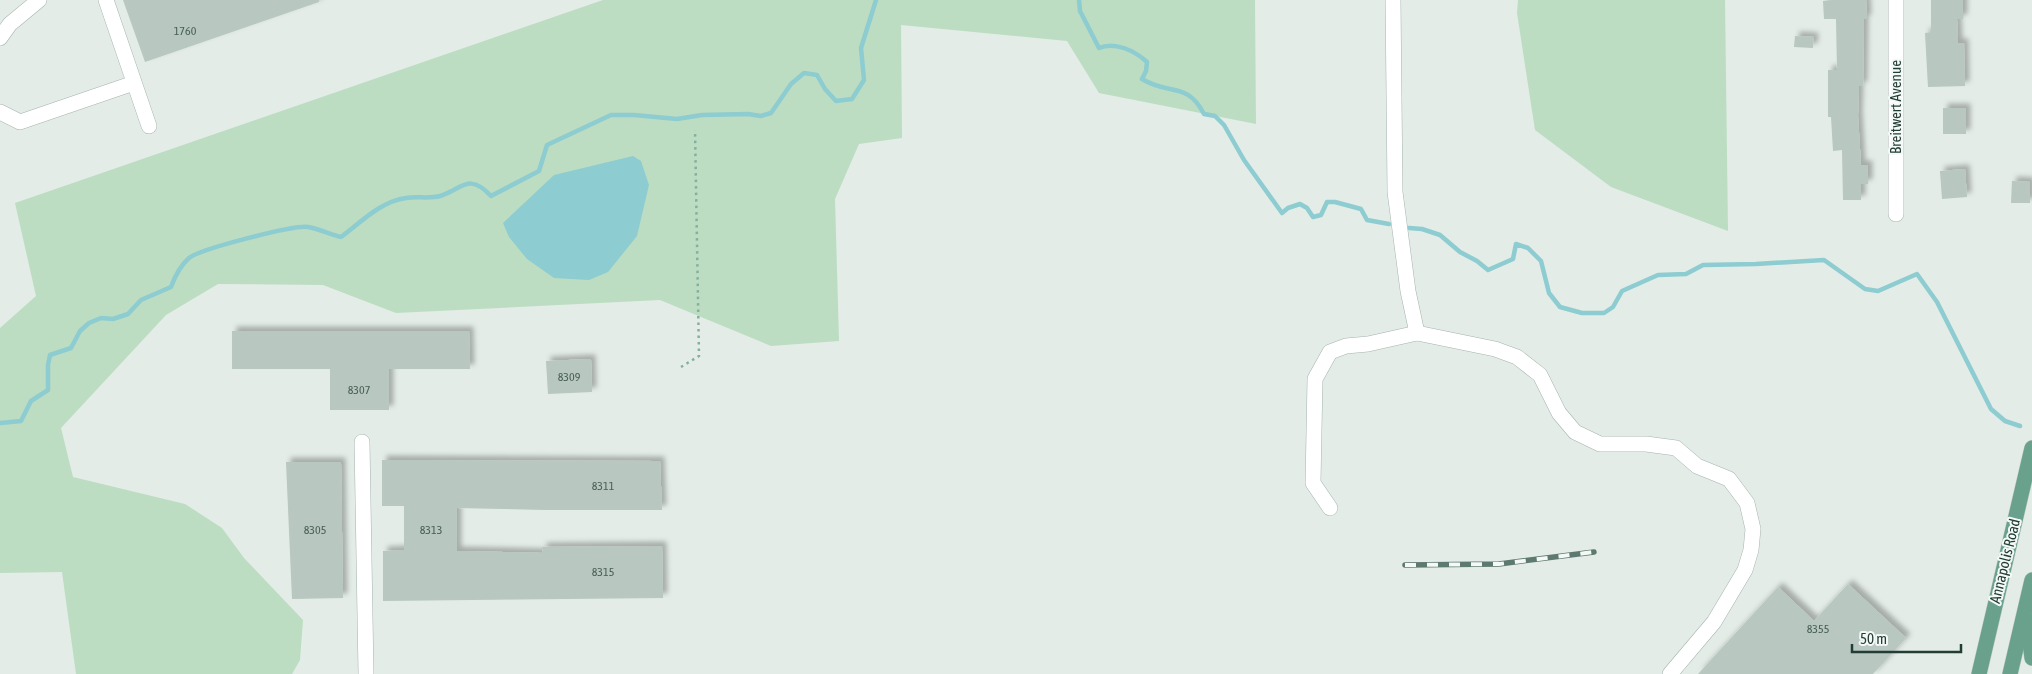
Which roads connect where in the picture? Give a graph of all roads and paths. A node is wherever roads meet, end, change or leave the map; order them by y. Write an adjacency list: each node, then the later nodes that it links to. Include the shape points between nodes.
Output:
1 (39, 0): 5 (street, via 10,24)
2 (106, 0): 6 (street)
3 (1393, 0): 11 (street, via 1395,192)
4 (1896, 0): 10 (street, Breitwert Avenue)
5 (0, 38)
6 (134, 83): 7 (street, via 20,122); 8 (street)
7 (0, 112)
8 (149, 126)
9 (695, 130): 12 (path, via 698,356)
10 (1896, 214)
11 (1417, 333): 15 (street, via 1330,352 1315,379 1313,483); 21 (street, via 1495,349 1517,357 1540,375 1559,412 1575,432 1600,444 1676,448 1697,466 1730,479 1747,503 1753,529 1752,550 1745,570 1714,622)
12 (681, 367)
13 (362, 442): 20 (street)
14 (2032, 448): 17 (main road, Annapolis Road)
15 (1330, 508)
16 (2032, 580): 18 (main road, Annapolis Road)
17 (1995, 602): 22 (main road); 23 (main road, Annapolis Road)
18 (2026, 607): 19 (main road); 24 (main road, Annapolis Road)
19 (2032, 658)
20 (366, 674)
21 (1670, 674)
22 (1971, 674)
23 (1980, 674)
24 (2010, 674)

